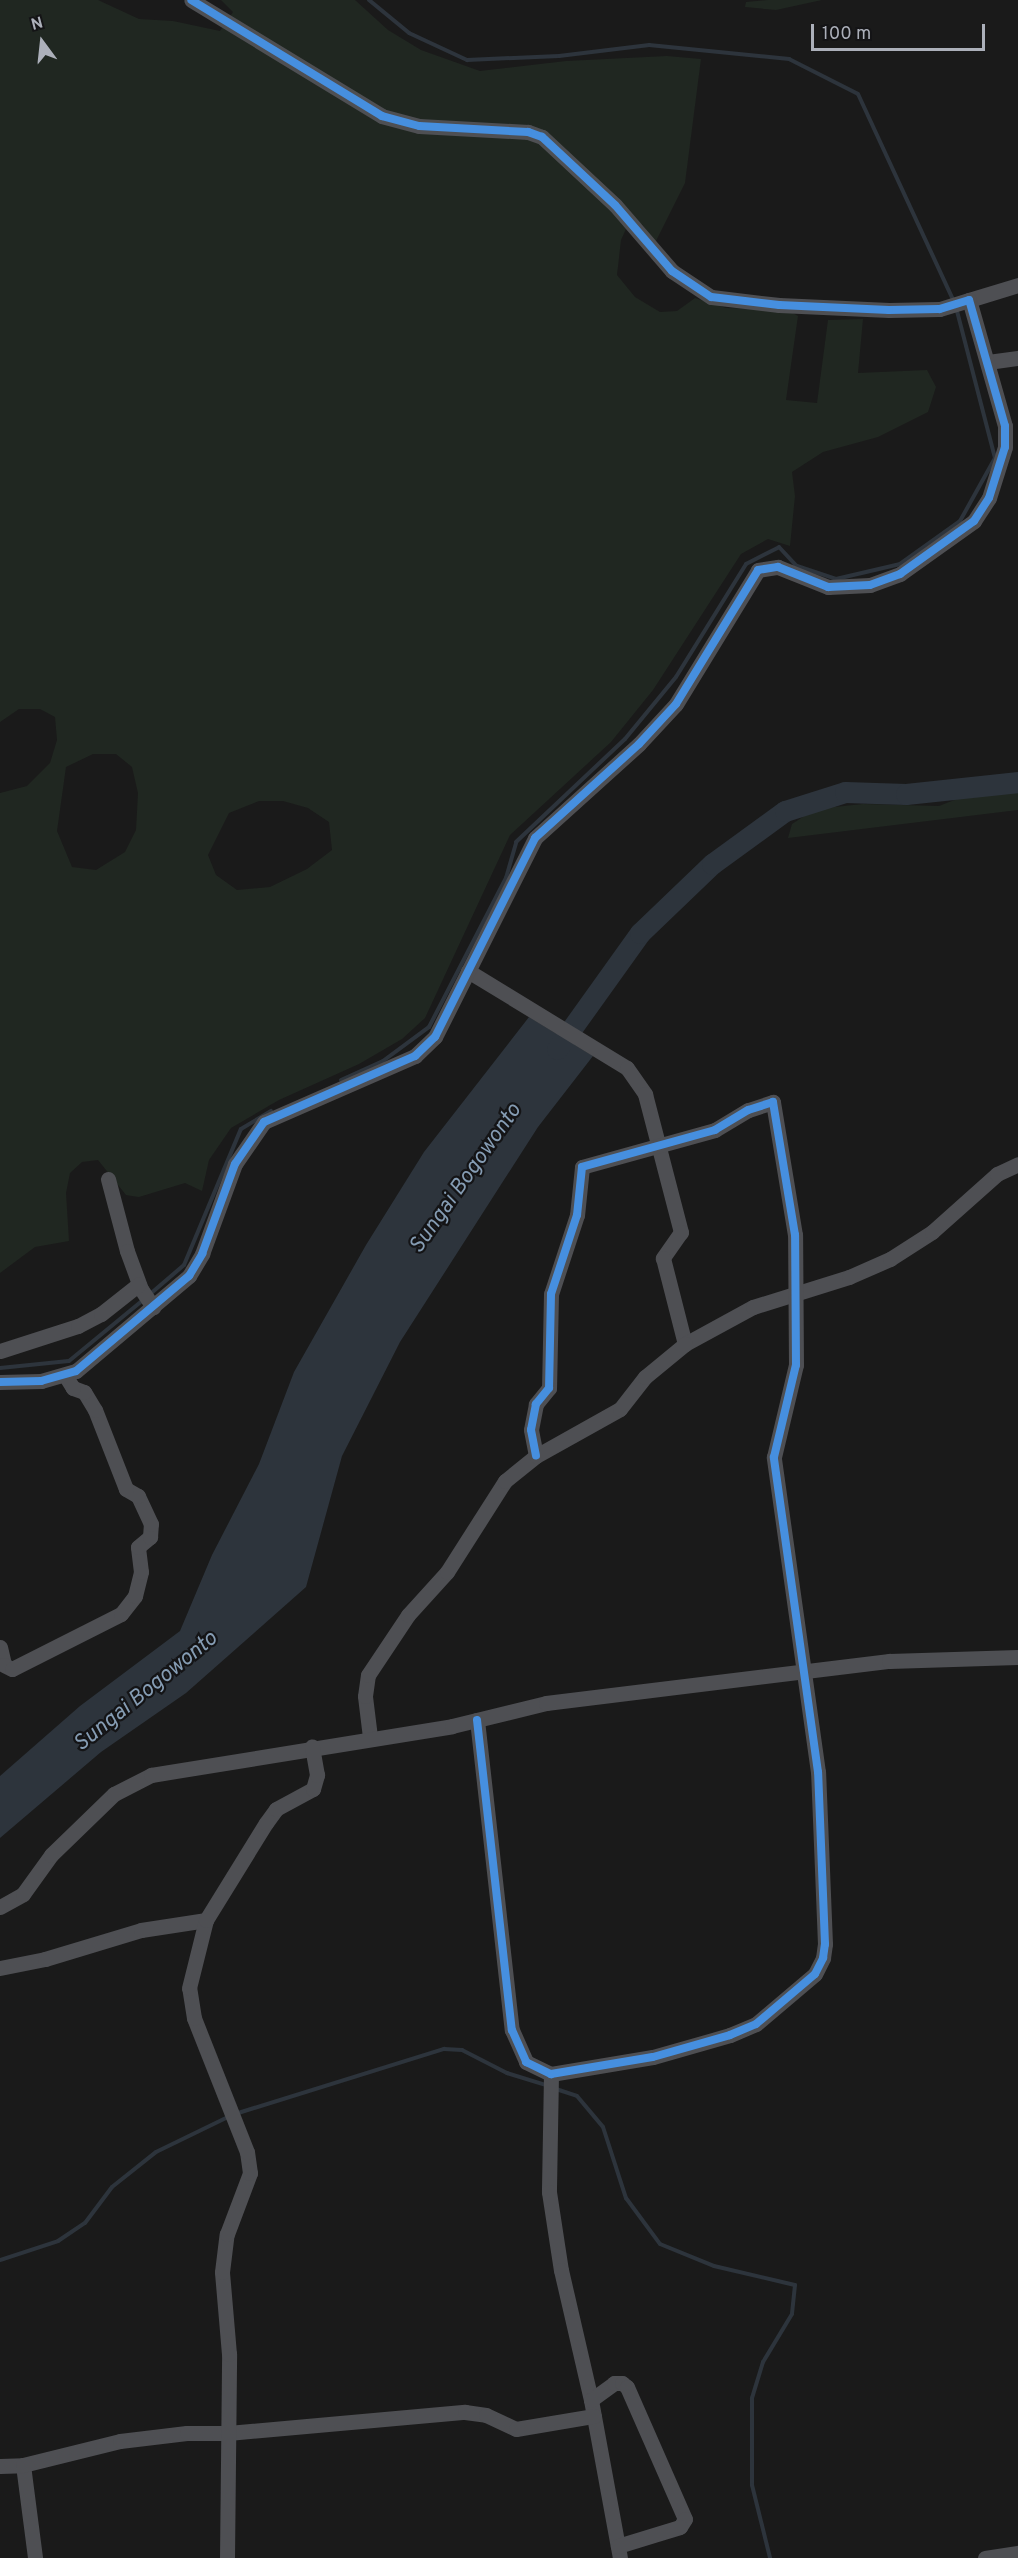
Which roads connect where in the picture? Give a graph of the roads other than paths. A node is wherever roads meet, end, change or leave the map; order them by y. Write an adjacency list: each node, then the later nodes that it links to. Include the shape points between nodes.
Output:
1 (191, 0): 3 (street, via 382,116 419,126 528,132 542,137 615,206 672,271 711,297 819,308 939,309)
2 (1018, 285): 3 (street)
3 (965, 301): 5 (street)
4 (1018, 358): 5 (street)
5 (988, 362): 6 (street, via 1006,438 993,488 974,521 900,574 870,585 828,587 778,567 758,570 676,704 639,744 535,838)
6 (468, 971): 7 (street, via 627,1068 645,1094); 12 (street, via 442,1028 415,1056 272,1117 258,1127 228,1179 197,1264)
7 (661, 1147): 11 (street, via 715,1130 748,1110 773,1102 791,1194); 13 (street, via 681,1235 663,1258); 17 (street, via 586,1165 579,1172 577,1215 550,1294 549,1388 536,1404 531,1430)
8 (1018, 1164): 11 (street, via 997,1174 932,1232 891,1258 849,1277)
9 (108, 1179): 10 (street)
10 (140, 1287): 12 (street); 14 (street, via 78,1326)
11 (796, 1293): 13 (street, via 730,1317); 20 (street, via 796,1365 774,1457)
12 (152, 1305): 15 (street, via 82,1366)
13 (685, 1344): 17 (street, via 645,1377 620,1409)
14 (0, 1351)
15 (65, 1375): 16 (street, via 41,1381); 18 (street, via 73,1388 84,1392 95,1410 126,1489 138,1496 151,1524 150,1537 138,1547 141,1572 135,1596 120,1614 12,1669 4,1665)
16 (0, 1382)
17 (536, 1456): 22 (street, via 505,1481 447,1572 408,1615 368,1675 365,1696)
18 (0, 1647)
19 (1018, 1657): 20 (street, via 889,1661)
20 (802, 1671): 21 (street, via 546,1703); 27 (street, via 822,1828 825,1944 824,1958 815,1974 742,2032 653,2057)
21 (477, 1720): 22 (street); 27 (street, via 514,2042 526,2061)
22 (370, 1737): 23 (street)
23 (312, 1746): 24 (street, via 174,1769 128,1784 72,1833 23,1894); 25 (street, via 317,1775 313,1789 272,1814)
24 (0, 1907)
25 (206, 1920): 26 (street, via 141,1930); 30 (street, via 189,1988 192,2012 247,2152 250,2173 227,2234 223,2257 229,2354)
26 (0, 1968)
27 (551, 2079): 28 (street, via 549,2192 561,2270)
28 (591, 2400): 29 (street); 33 (street, via 614,2383 627,2387 685,2519 680,2527)
29 (594, 2416): 30 (street, via 516,2429 486,2415 465,2412); 33 (street)
30 (228, 2433): 31 (street, via 187,2433 120,2441); 36 (street)
31 (23, 2465): 32 (street); 35 (street)
32 (0, 2466)
33 (619, 2552)
34 (1018, 2553): 37 (street)
35 (35, 2558)
36 (227, 2558)
37 (985, 2558)

